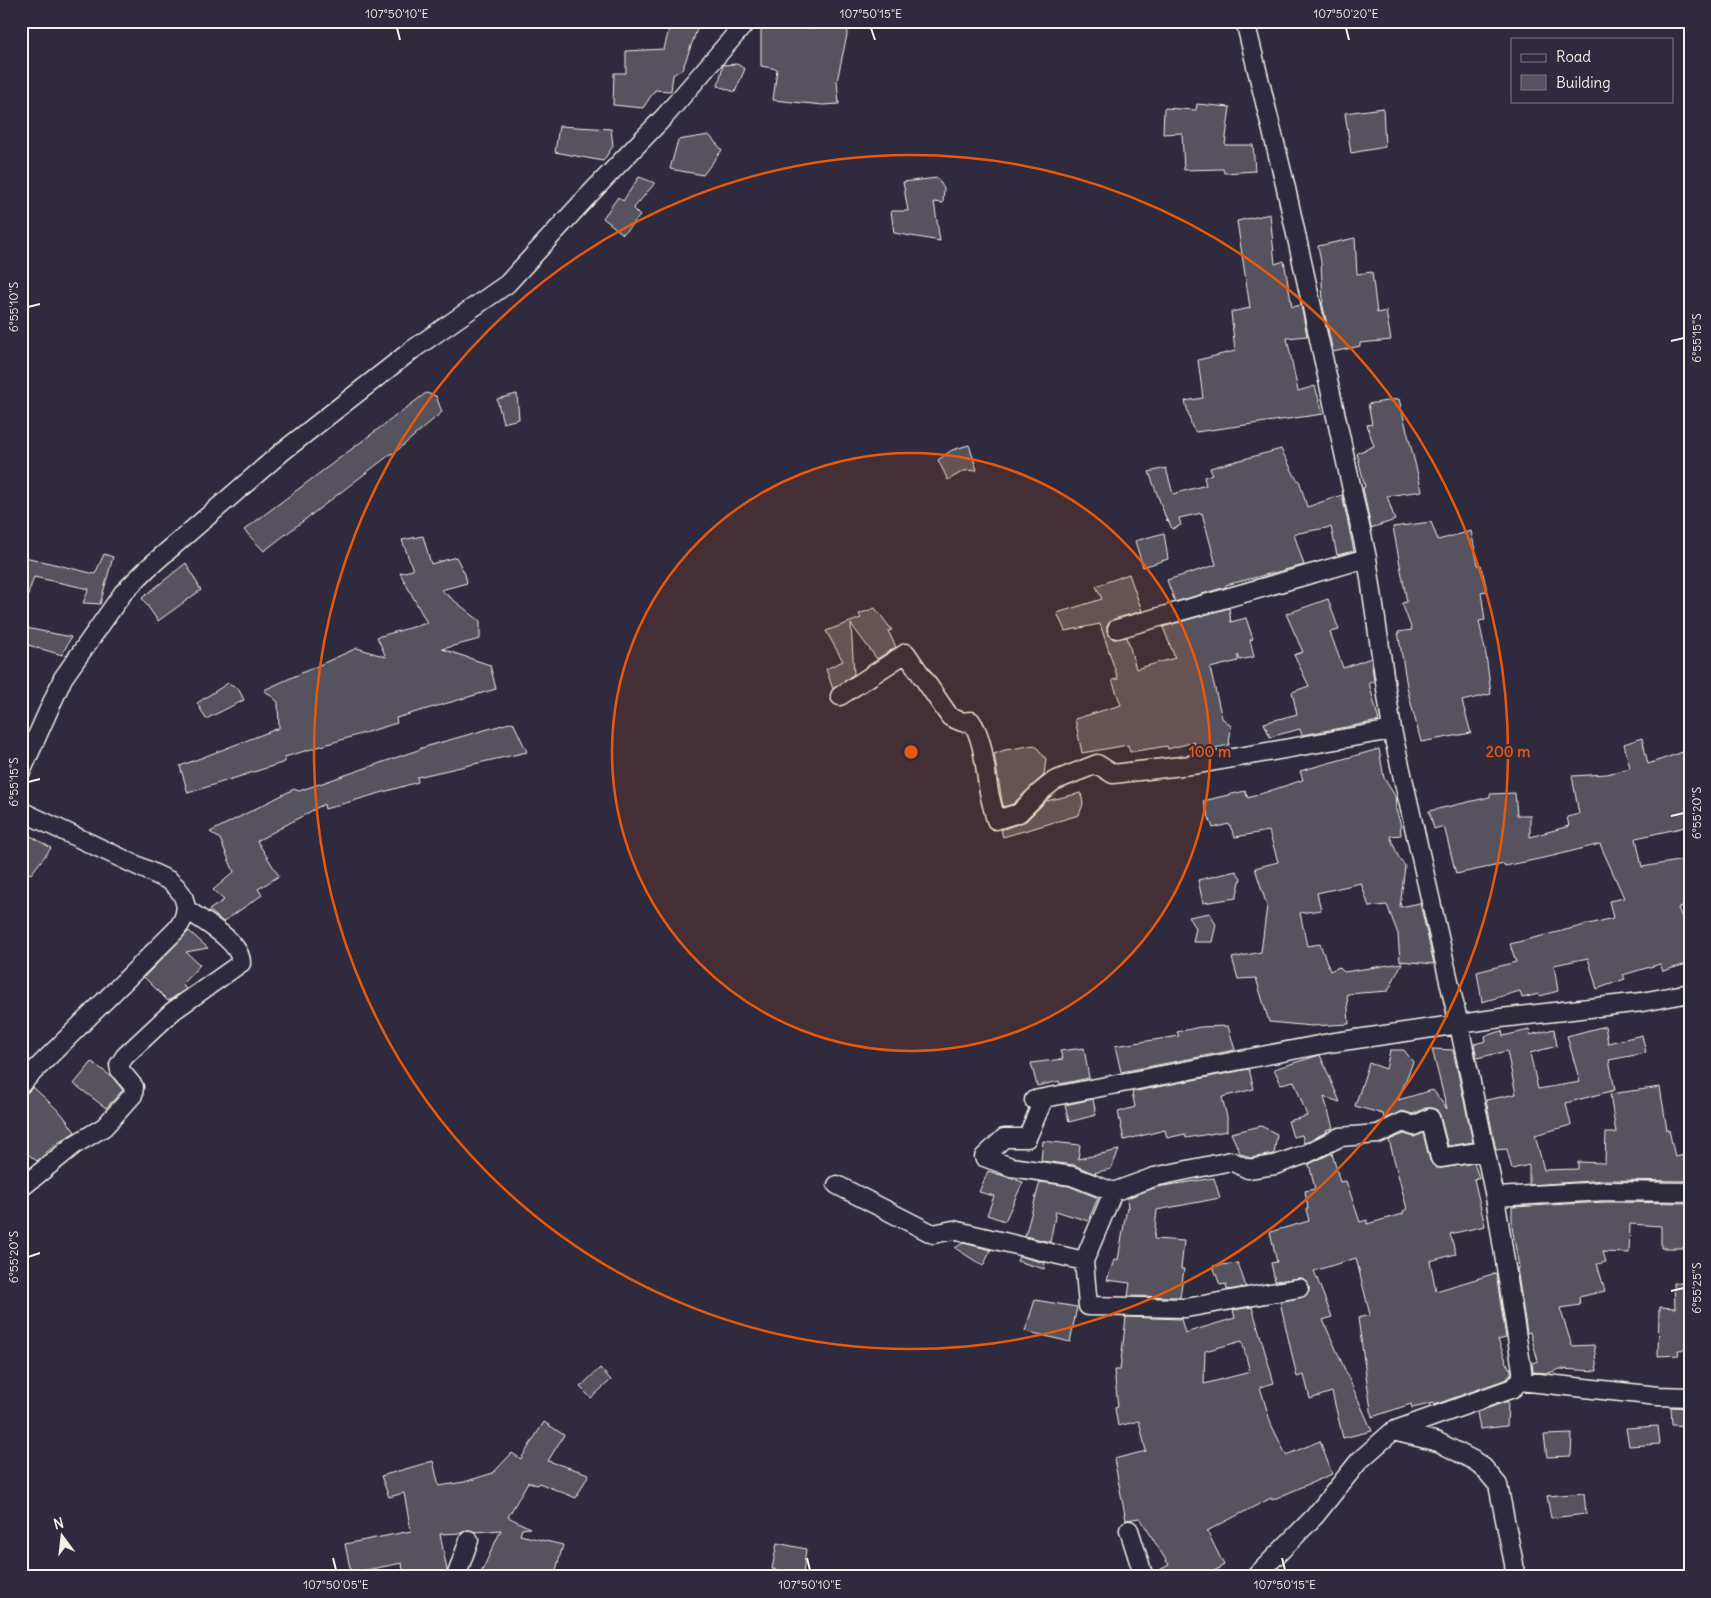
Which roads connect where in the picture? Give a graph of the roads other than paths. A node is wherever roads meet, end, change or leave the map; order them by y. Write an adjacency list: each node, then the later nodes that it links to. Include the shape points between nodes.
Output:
1 (747, 21): 7 (street, via 665,116 507,284 412,350 282,452 148,568 124,593 63,678)
2 (1245, 21): 3 (street, via 1285,184)
3 (1367, 558): 4 (street); 6 (street)
4 (1117, 629)
5 (840, 696): 6 (street, via 906,653 950,717 962,722 971,721 976,728 996,820 1019,813 1054,781 1097,764 1113,774 1199,764)
6 (1392, 730): 11 (street)
7 (21, 772)
8 (21, 811): 9 (street, via 170,881 179,888)
9 (186, 909): 12 (street, via 184,920 176,930); 15 (street, via 231,942 241,957 241,963 173,1011 125,1056 119,1065 120,1070 134,1087 133,1095 104,1128 74,1145)
10 (1690, 993): 11 (street)
11 (1459, 1025): 13 (street); 16 (street, via 1329,1043 1039,1099 1026,1138 1004,1138 984,1157 1011,1167 1072,1176)
12 (21, 1084)
13 (1486, 1151): 16 (street, via 1440,1158 1430,1118 1414,1126 1403,1122 1378,1134 1340,1137 1275,1165 1248,1170 1231,1161 1154,1177); 18 (street)
14 (837, 1184): 19 (street, via 933,1234 953,1230)
15 (21, 1188)
16 (1114, 1192): 19 (street)
17 (1690, 1192): 18 (street, via 1606,1191)
18 (1495, 1197): 21 (street, via 1522,1370)
19 (1084, 1261): 20 (street, via 1088,1306 1186,1308)
20 (1299, 1288)
21 (1520, 1381): 22 (street); 23 (street, via 1513,1388)
22 (1690, 1397)
23 (1393, 1431): 28 (street, via 1360,1461 1315,1516); 29 (street, via 1438,1442 1473,1460 1488,1473 1498,1485)
24 (1129, 1530): 27 (street)
25 (469, 1540): 26 (street)
26 (456, 1577)
27 (1144, 1577)
28 (1255, 1577)
29 (1515, 1577)

